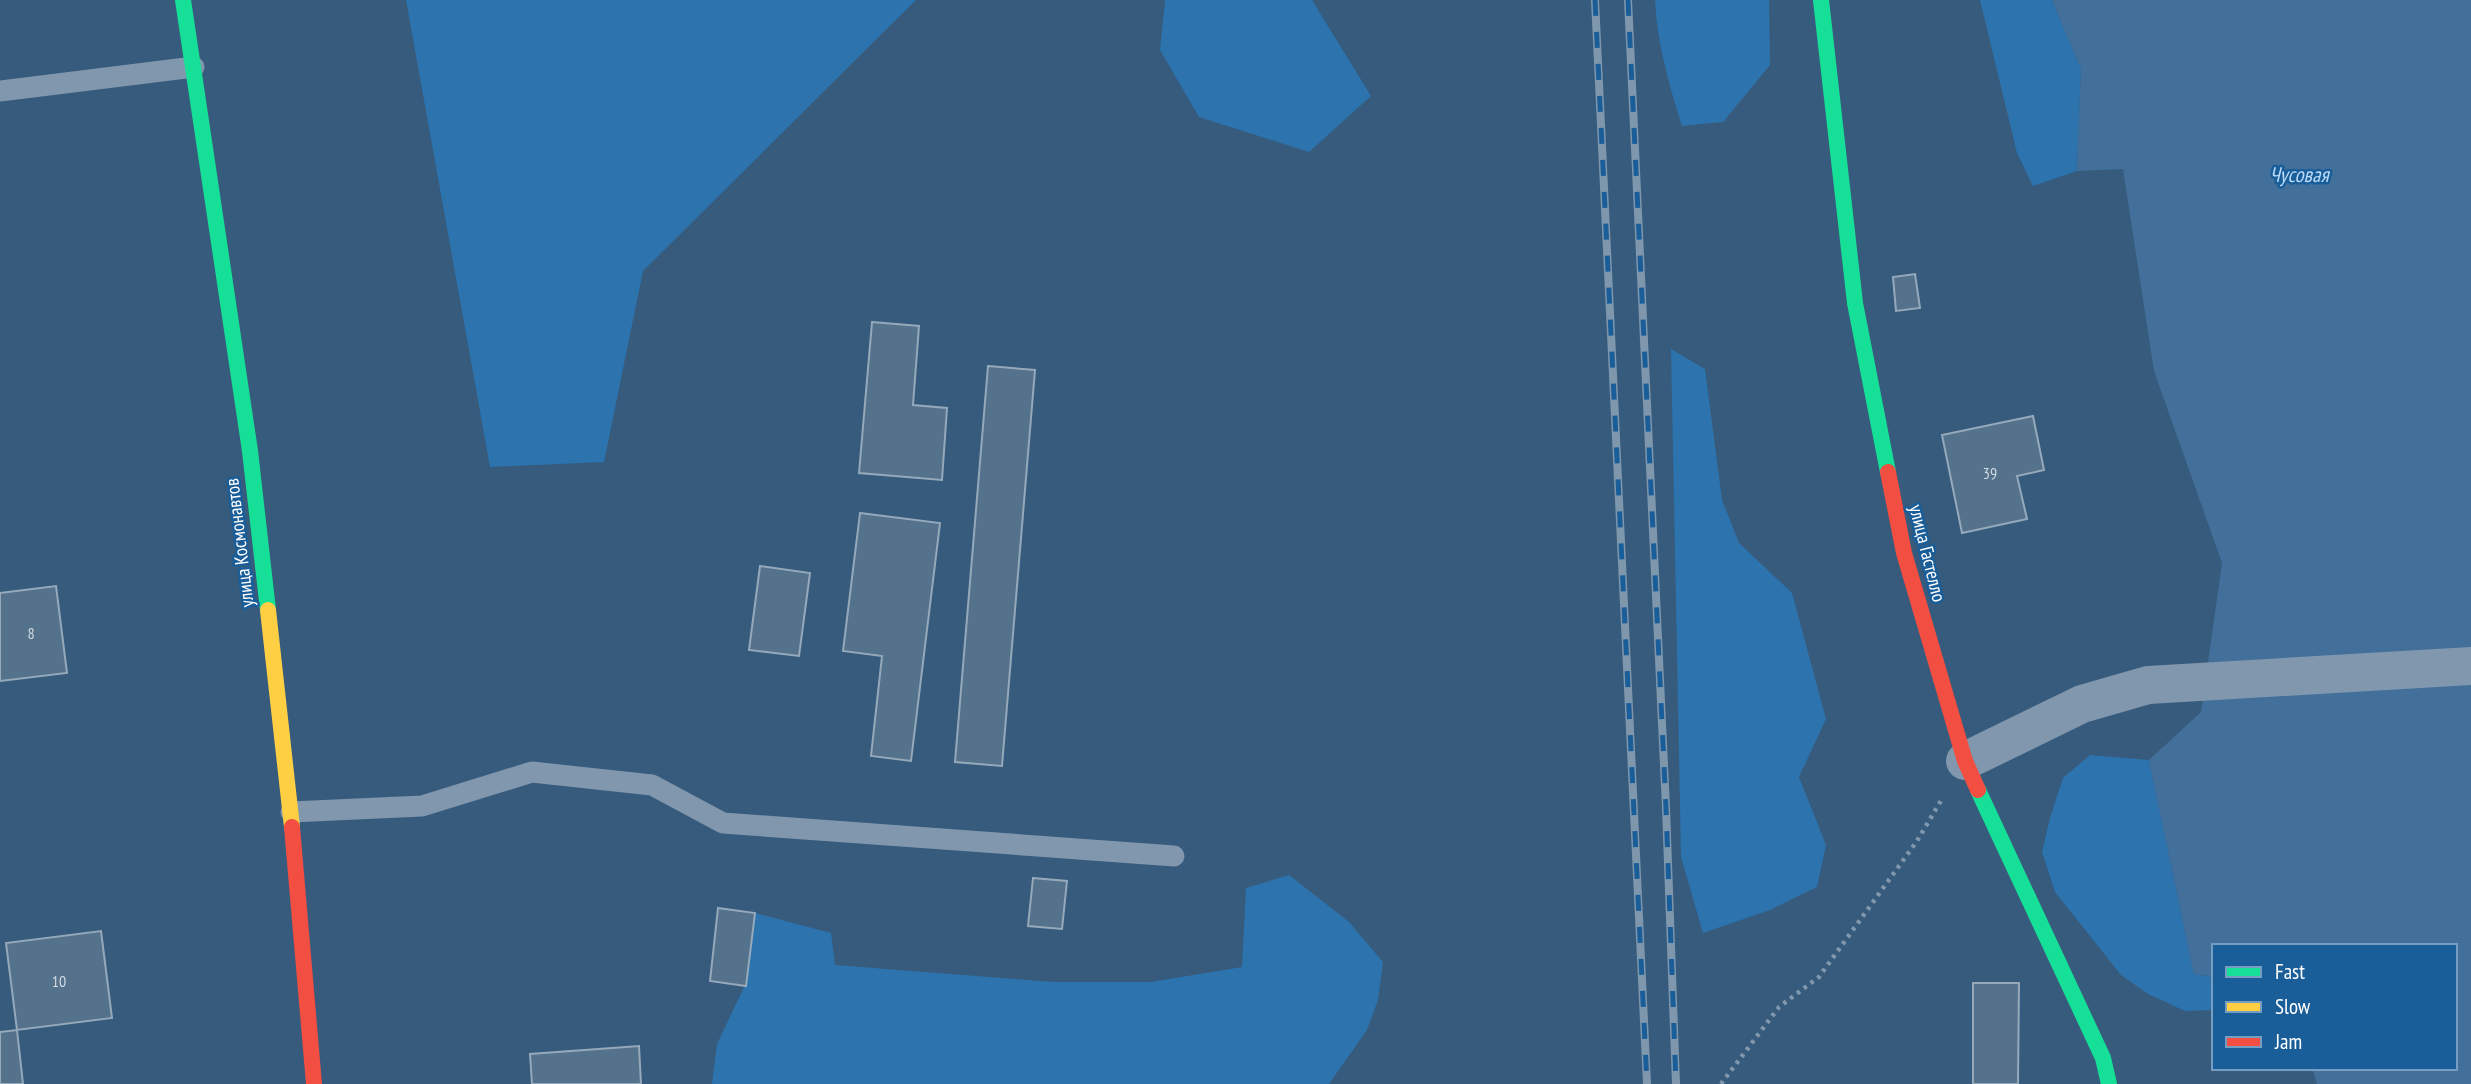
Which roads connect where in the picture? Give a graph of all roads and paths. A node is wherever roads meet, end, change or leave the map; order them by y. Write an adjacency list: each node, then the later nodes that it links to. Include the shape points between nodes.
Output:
1 (183, 0): 3 (street, улица Космонавтов)
2 (1821, 0): 6 (street, улица Гастелло, via 1857,316 1904,553)
3 (194, 67): 4 (lane); 7 (street, улица Космонавтов, via 250,451)
4 (0, 91)
5 (2471, 666): 6 (street, via 2148,685 2082,705)
6 (1965, 761): 10 (path, via 1917,841 1819,977 1779,1007); 11 (street, улица Гастелло, via 2102,1058)
7 (291, 812): 8 (lane, via 422,806 532,772 652,785 723,822); 9 (street, улица Космонавтов)
8 (1174, 856)
9 (314, 1084)
10 (1721, 1084)
11 (2109, 1084)

